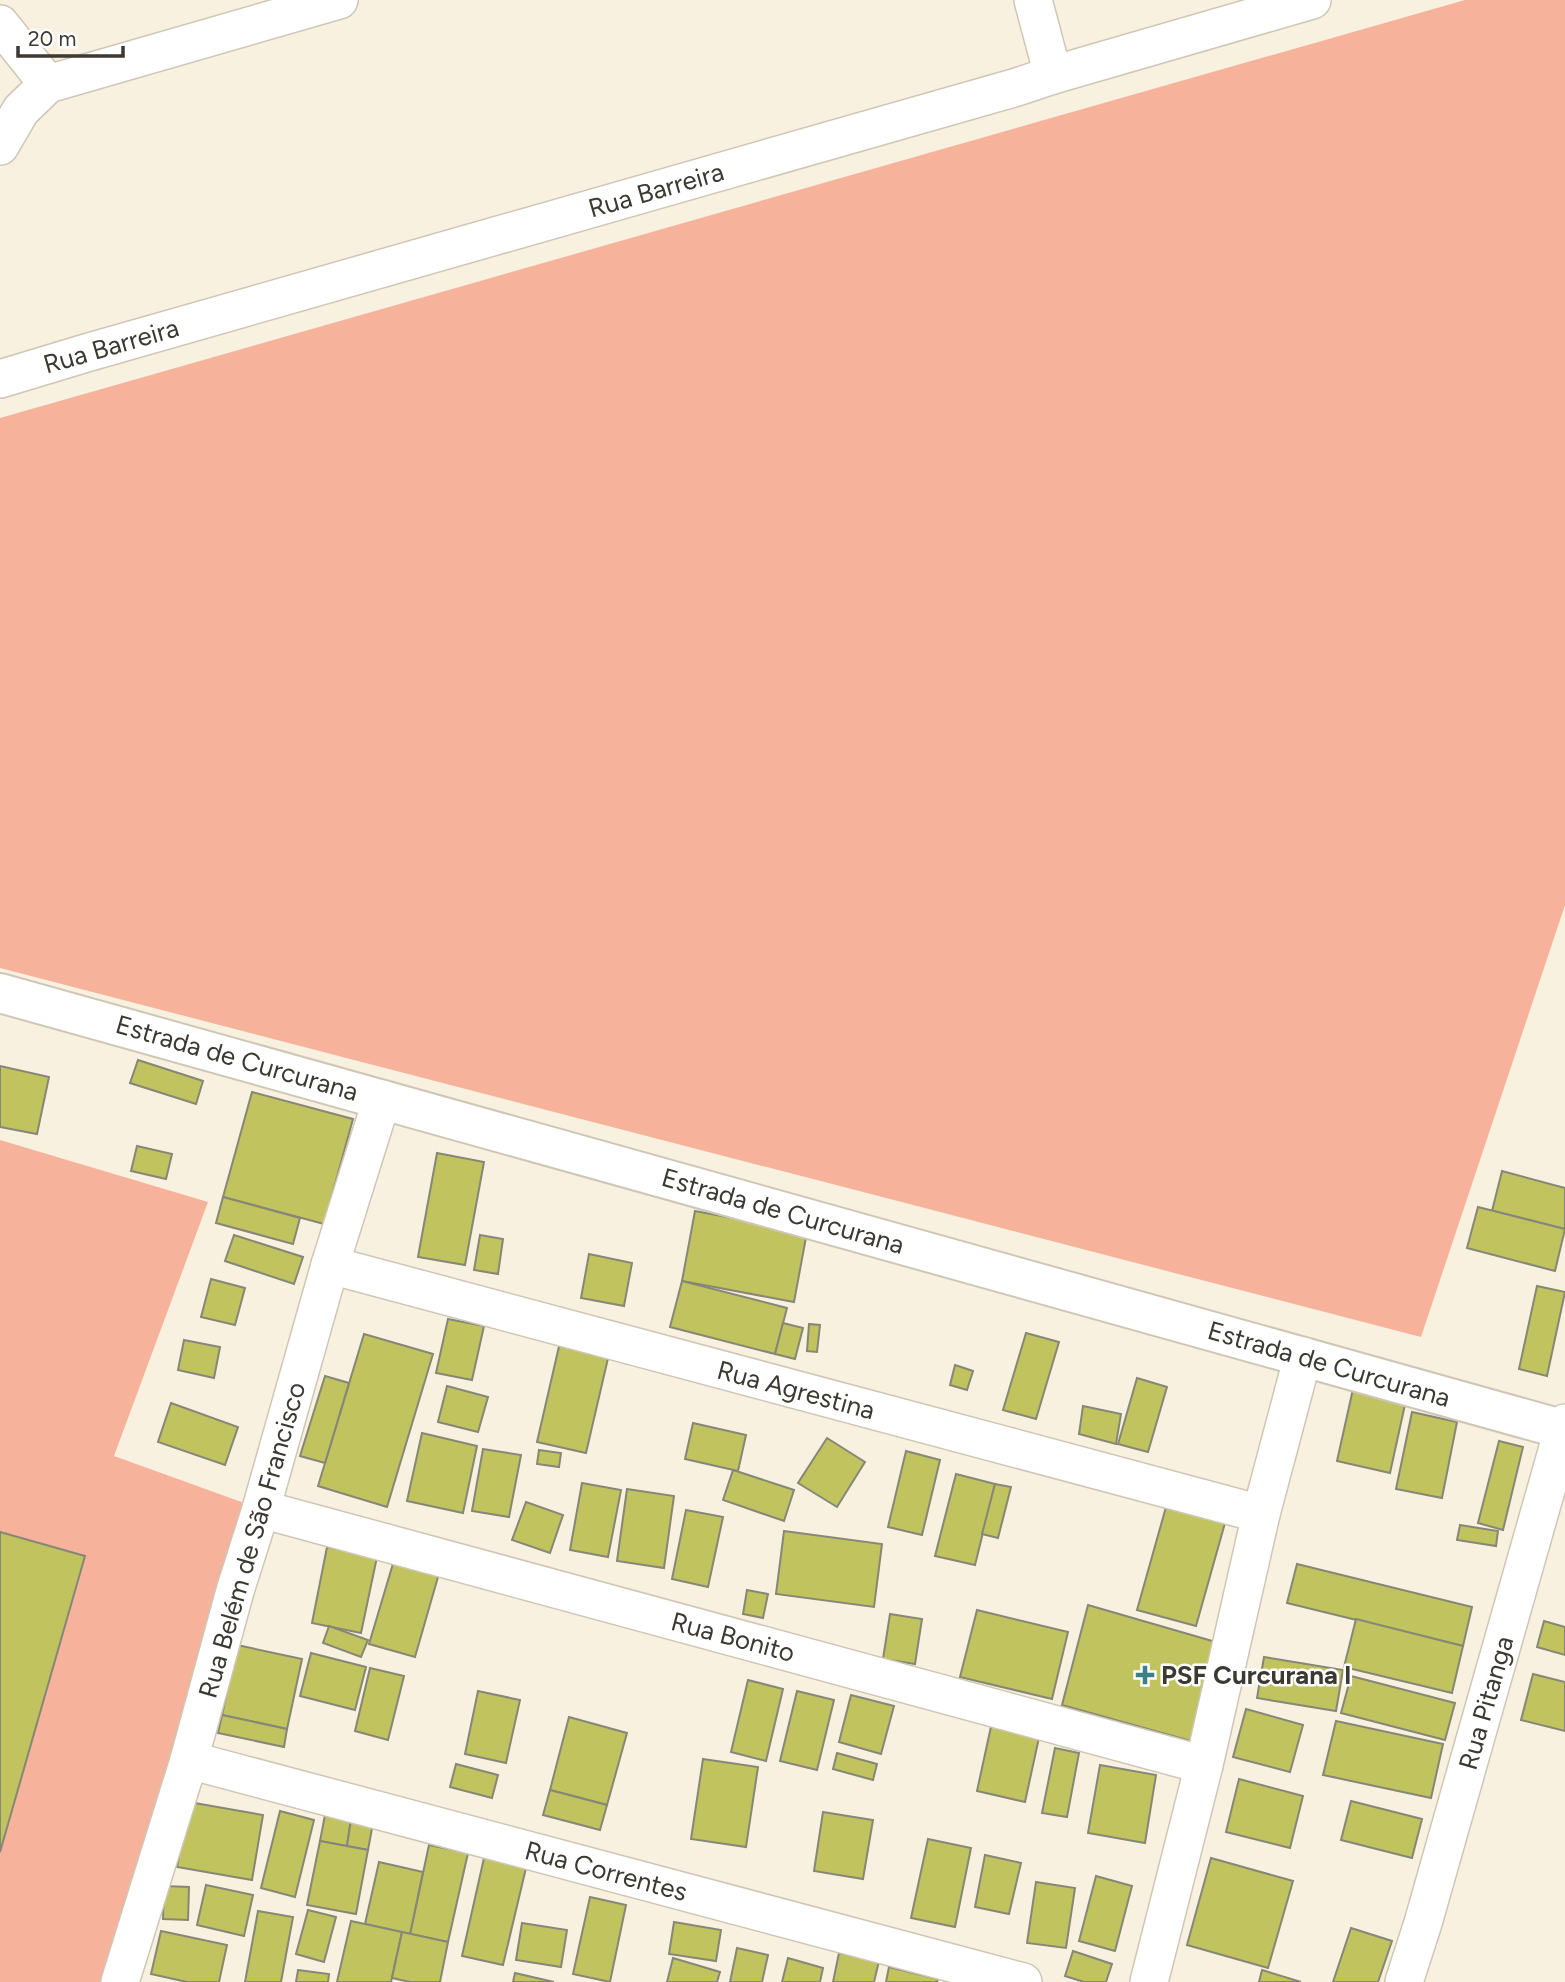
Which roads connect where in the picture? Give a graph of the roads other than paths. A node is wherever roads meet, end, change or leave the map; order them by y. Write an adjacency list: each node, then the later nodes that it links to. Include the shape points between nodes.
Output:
1 (339, 0): 6 (street)
2 (1034, 0): 5 (street)
3 (1312, 0): 5 (street, Rua Barreira)
4 (0, 24): 6 (street)
5 (1053, 75): 8 (street, Rua Barreira)
6 (48, 84): 7 (street, via 21,110)
7 (0, 146)
8 (0, 379)
9 (0, 993): 10 (main road, Estrada de Curcurana)
10 (382, 1099): 11 (street, Rua Belém de São Francisco); 12 (main road, Estrada de Curcurana)
11 (330, 1265): 14 (street, Rua Belém de São Francisco); 15 (street, Rua Agrestina)
12 (1304, 1356): 13 (main road, Estrada de Curcurana); 15 (street)
13 (1564, 1428): 21 (street, Rua Pitanga)
14 (261, 1509): 16 (street, Rua Belém de São Francisco); 17 (street, Rua Bonito)
15 (1261, 1514): 17 (street)
16 (189, 1760): 18 (street, Rua Belém de São Francisco); 19 (street, Rua Correntes)
17 (1204, 1765): 20 (street)
18 (120, 1982)
19 (1023, 1982)
20 (1149, 1982)
21 (1404, 1982)

